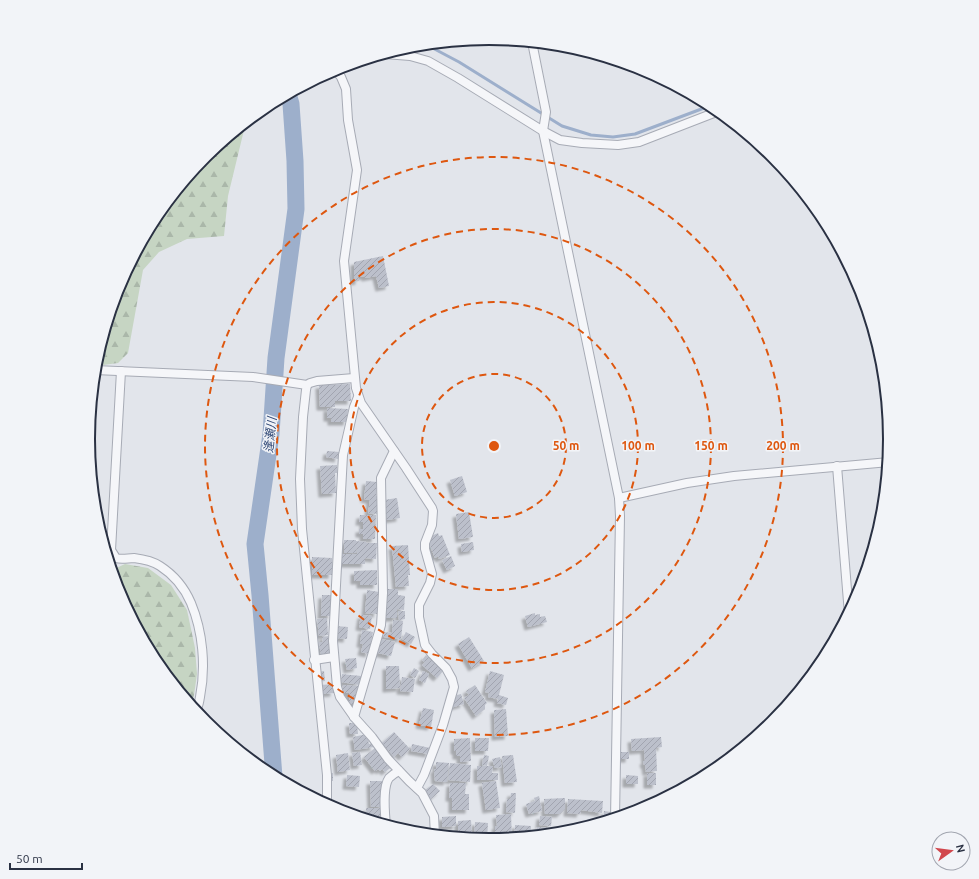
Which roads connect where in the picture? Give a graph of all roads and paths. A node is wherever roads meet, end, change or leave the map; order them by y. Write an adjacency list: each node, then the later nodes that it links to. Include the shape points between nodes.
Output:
1 (533, 47): 5 (street, via 546,112)
2 (401, 55): 5 (street, via 428,61)
3 (340, 75): 8 (street, via 346,89 348,120 357,170 344,261)
4 (712, 114): 5 (street, via 639,142 618,145 560,140)
5 (543, 127): 14 (street)
6 (102, 370): 7 (street)
7 (121, 371): 9 (street, via 263,378); 18 (street, via 111,550 116,558 121,560 135,558 160,566 182,586 196,616 204,667)
8 (354, 378): 9 (street); 10 (street)
9 (303, 384): 17 (street, via 300,479)
10 (358, 397): 11 (street); 16 (street, via 343,455)
11 (394, 451): 19 (street, via 381,478 381,626); 21 (street, via 433,512 425,549 432,574 419,605 419,617 426,644 446,668 454,687 443,725)
12 (883, 462): 13 (street)
13 (837, 466): 14 (street, via 703,480); 15 (street)
14 (619, 498): 23 (street)
15 (848, 603)
16 (334, 657): 17 (street); 19 (street, via 340,697)
17 (314, 660): 22 (street, via 327,775)
18 (199, 706)
19 (354, 717): 20 (street)
20 (399, 771): 21 (street); 24 (street, via 387,783)
21 (417, 788): 25 (street, via 434,816)
22 (327, 798)
23 (615, 813)
24 (386, 821)
25 (435, 830)

